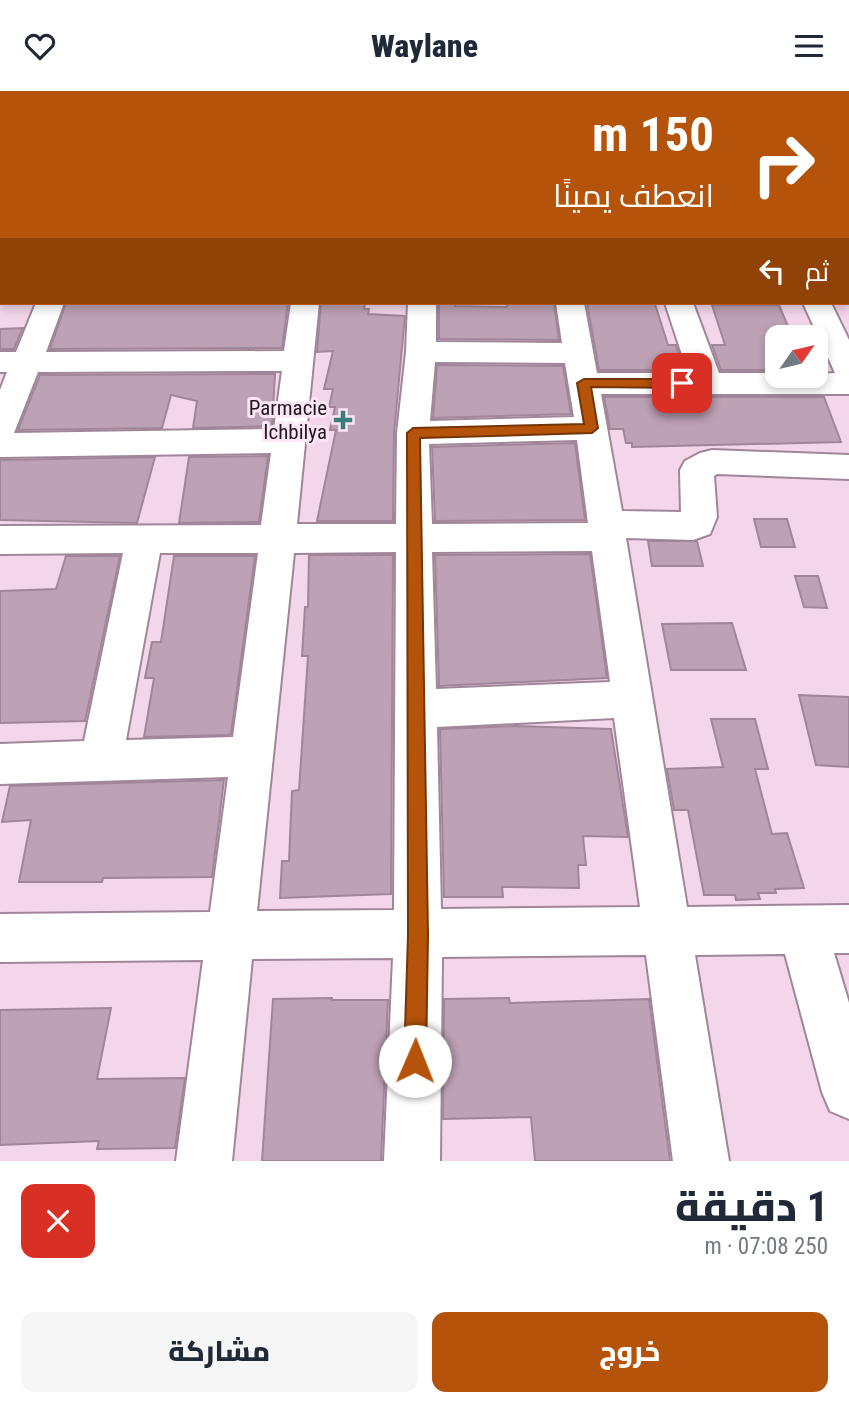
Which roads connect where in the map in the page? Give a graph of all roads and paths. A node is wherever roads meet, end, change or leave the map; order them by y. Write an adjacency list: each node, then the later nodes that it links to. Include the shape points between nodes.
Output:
1 (49, 305): 9 (street)
2 (305, 305): 8 (street)
3 (422, 305): 7 (street)
4 (570, 305): 10 (street)
5 (681, 305): 12 (street)
6 (818, 305): 11 (street)
7 (421, 352): 10 (street); 16 (street)
8 (298, 361): 9 (street); 17 (street)
9 (13, 362): 15 (street)
10 (581, 368): 12 (street); 14 (street)
11 (849, 372)
12 (707, 383): 13 (street)
13 (849, 384)
14 (592, 428): 16 (street); 20 (street)
15 (0, 429)
16 (413, 433): 21 (street)
17 (289, 442): 18 (street); 22 (street)
18 (0, 445)
19 (849, 467): 20 (street, via 712,462 697,470 698,524)
20 (606, 531): 21 (street); 25 (street)
21 (416, 536): 22 (street); 26 (street)
22 (277, 539): 24 (street); 27 (street)
23 (0, 540): 24 (street)
24 (144, 540): 28 (street)
25 (631, 699): 26 (street); 31 (street)
26 (416, 709): 32 (street)
27 (251, 755): 28 (street); 34 (street)
28 (101, 760): 29 (street)
29 (0, 764)
30 (826, 929): 31 (street); 35 (street)
31 (667, 931): 32 (street); 38 (street)
32 (418, 935): 34 (street); 37 (street)
33 (0, 938): 34 (street)
34 (230, 938): 36 (street)
35 (849, 1092)
36 (204, 1161)
37 (412, 1161)
38 (701, 1161)

